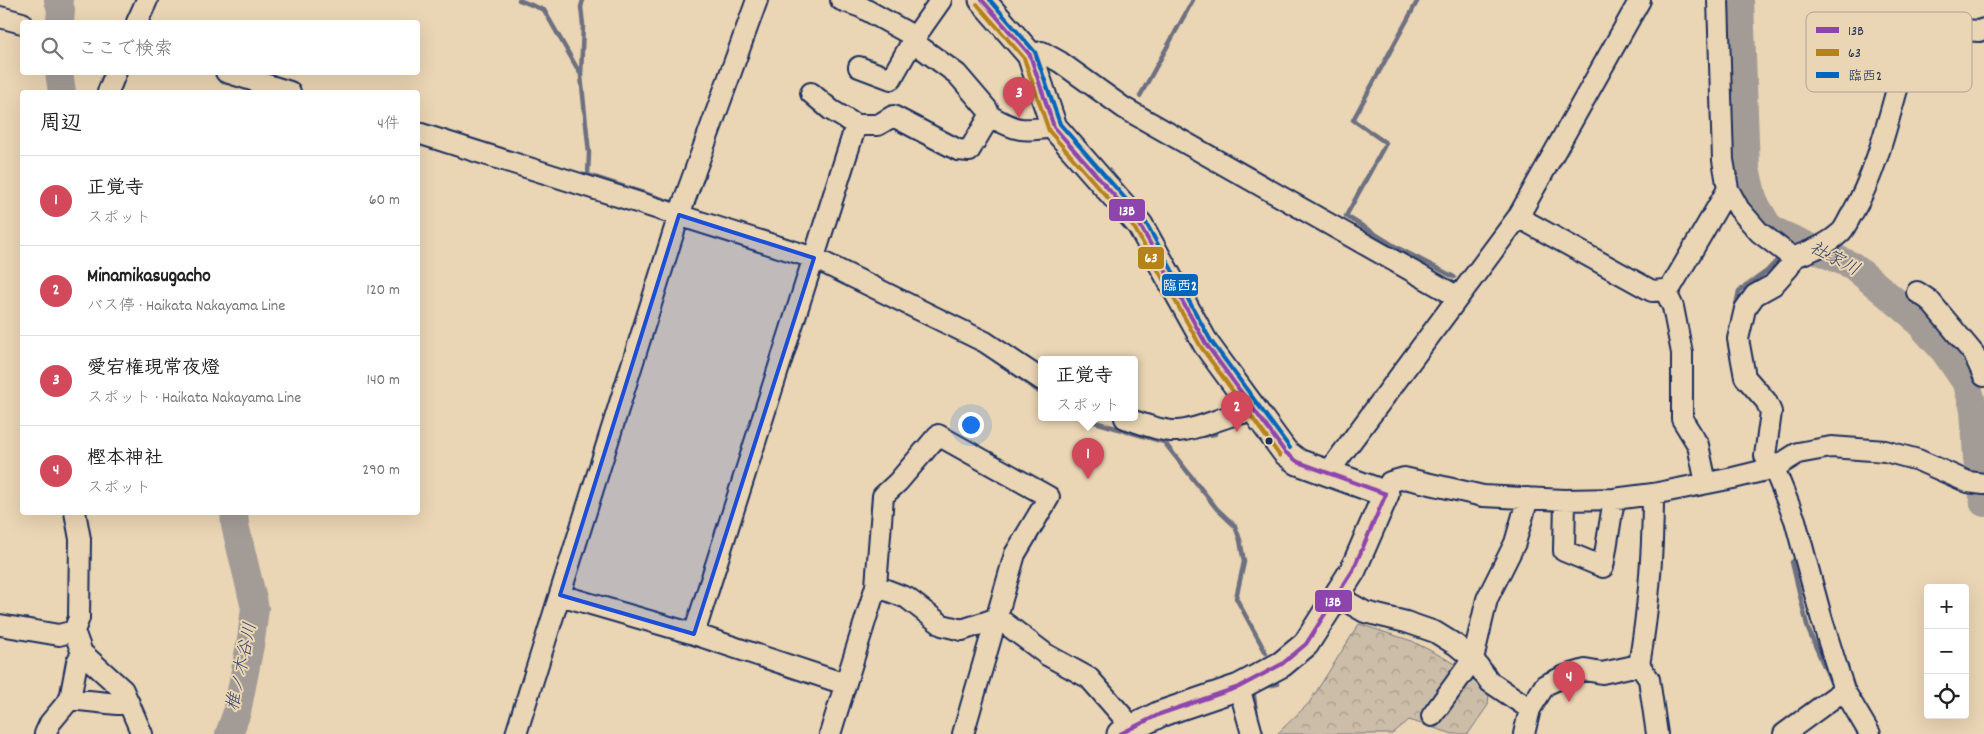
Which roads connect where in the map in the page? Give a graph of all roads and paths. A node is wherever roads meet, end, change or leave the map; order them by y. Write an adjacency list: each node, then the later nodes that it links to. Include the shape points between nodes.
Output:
1 (146, 0): 9 (street)
2 (757, 0): 25 (street)
3 (841, 0): 11 (street, via 861,7)
4 (941, 0): 11 (street)
5 (982, 0): 12 (main road)
6 (1640, 0): 26 (street)
7 (1718, 0): 24 (street, via 1723,160)
8 (0, 17): 10 (street)
9 (138, 20)
10 (20, 22)
11 (913, 39): 13 (street, via 891,79); 20 (street, via 957,74)
12 (1030, 55): 22 (main road); 31 (street, via 1042,52 1060,62 1124,108)
13 (858, 67)
14 (115, 75): 16 (street)
15 (236, 75): 17 (street)
16 (109, 90)
17 (284, 90)
18 (1896, 92): 28 (street, via 1877,158 1859,201 1841,232 1821,247)
19 (812, 93): 21 (street, via 831,110)
20 (990, 116): 21 (street, via 969,151 958,150 893,116 878,125); 22 (street, via 1012,128)
21 (856, 125): 27 (street)
22 (1054, 127): 34 (main road, via 1140,225 1206,344)
23 (420, 134): 25 (street)
24 (1728, 189): 28 (street, via 1739,209 1759,232); 29 (street, via 1671,287)
25 (679, 215): 27 (street); 47 (street)
26 (1518, 217): 29 (street, via 1652,291); 31 (street)
27 (814, 258): 33 (street, via 985,342); 52 (street)
28 (1792, 258): 36 (street, via 1789,267 1772,285 1755,295 1745,309 1738,339 1745,377 1766,401 1771,412 1765,456)
29 (1665, 290): 38 (street, via 1673,308 1682,353 1682,419 1698,445)
30 (1917, 292): 32 (street, via 1929,300 1974,354)
31 (1458, 297): 37 (street)
32 (1984, 376)
33 (1038, 377)
34 (1254, 412): 35 (street, via 1242,412 1177,431); 37 (main road, via 1292,459)
35 (1137, 421)
36 (1774, 468): 38 (street); 39 (street, via 1798,453 1831,447 1859,448 1918,460 1968,482); 58 (street, via 1795,520)
37 (1327, 474): 40 (main road)
38 (1706, 483): 41 (street)
39 (1984, 484)
40 (1386, 494): 42 (street, via 1390,482 1404,478 1483,496); 48 (main road, via 1353,570)
41 (1653, 494): 43 (street); 55 (street, via 1648,612)
42 (1528, 498): 44 (street); 54 (street, via 1516,543 1488,599)
43 (1614, 499): 44 (street); 44 (street, via 1603,567 1564,550)
44 (1565, 500)
45 (76, 515): 51 (street, via 80,539 79,618)
46 (876, 586): 49 (street, via 907,598 942,625 962,630); 49 (street, via 883,496 938,435 1049,497 1015,554); 56 (street)
47 (560, 594): 52 (street); 66 (street)
48 (1336, 596): 54 (street, via 1365,612 1435,632); 57 (main road, via 1306,644 1282,664)
49 (998, 618): 63 (street, via 1047,655 1089,678); 68 (street)
50 (0, 626): 51 (street, via 59,635)
51 (74, 631): 53 (street)
52 (694, 634): 56 (street)
53 (82, 653): 59 (street, via 77,662); 60 (street, via 122,690)
54 (1473, 659): 61 (street, via 1490,682); 62 (street)
55 (1639, 665): 61 (street, via 1602,673 1585,670 1565,676 1546,685); 71 (street, via 1649,679)
56 (845, 684): 67 (street)
57 (1239, 687): 63 (main road, via 1160,714); 69 (street)
58 (1844, 690): 72 (street); 73 (street)
59 (70, 699): 60 (street); 64 (street)
60 (129, 703): 65 (street)
61 (1530, 709): 70 (street)
62 (1432, 716)
63 (1126, 731)
64 (45, 734)
65 (142, 734)
66 (516, 734)
67 (830, 734)
68 (963, 734)
69 (1252, 734)
70 (1524, 734)
71 (1657, 734)
72 (1784, 734)
73 (1870, 734)

